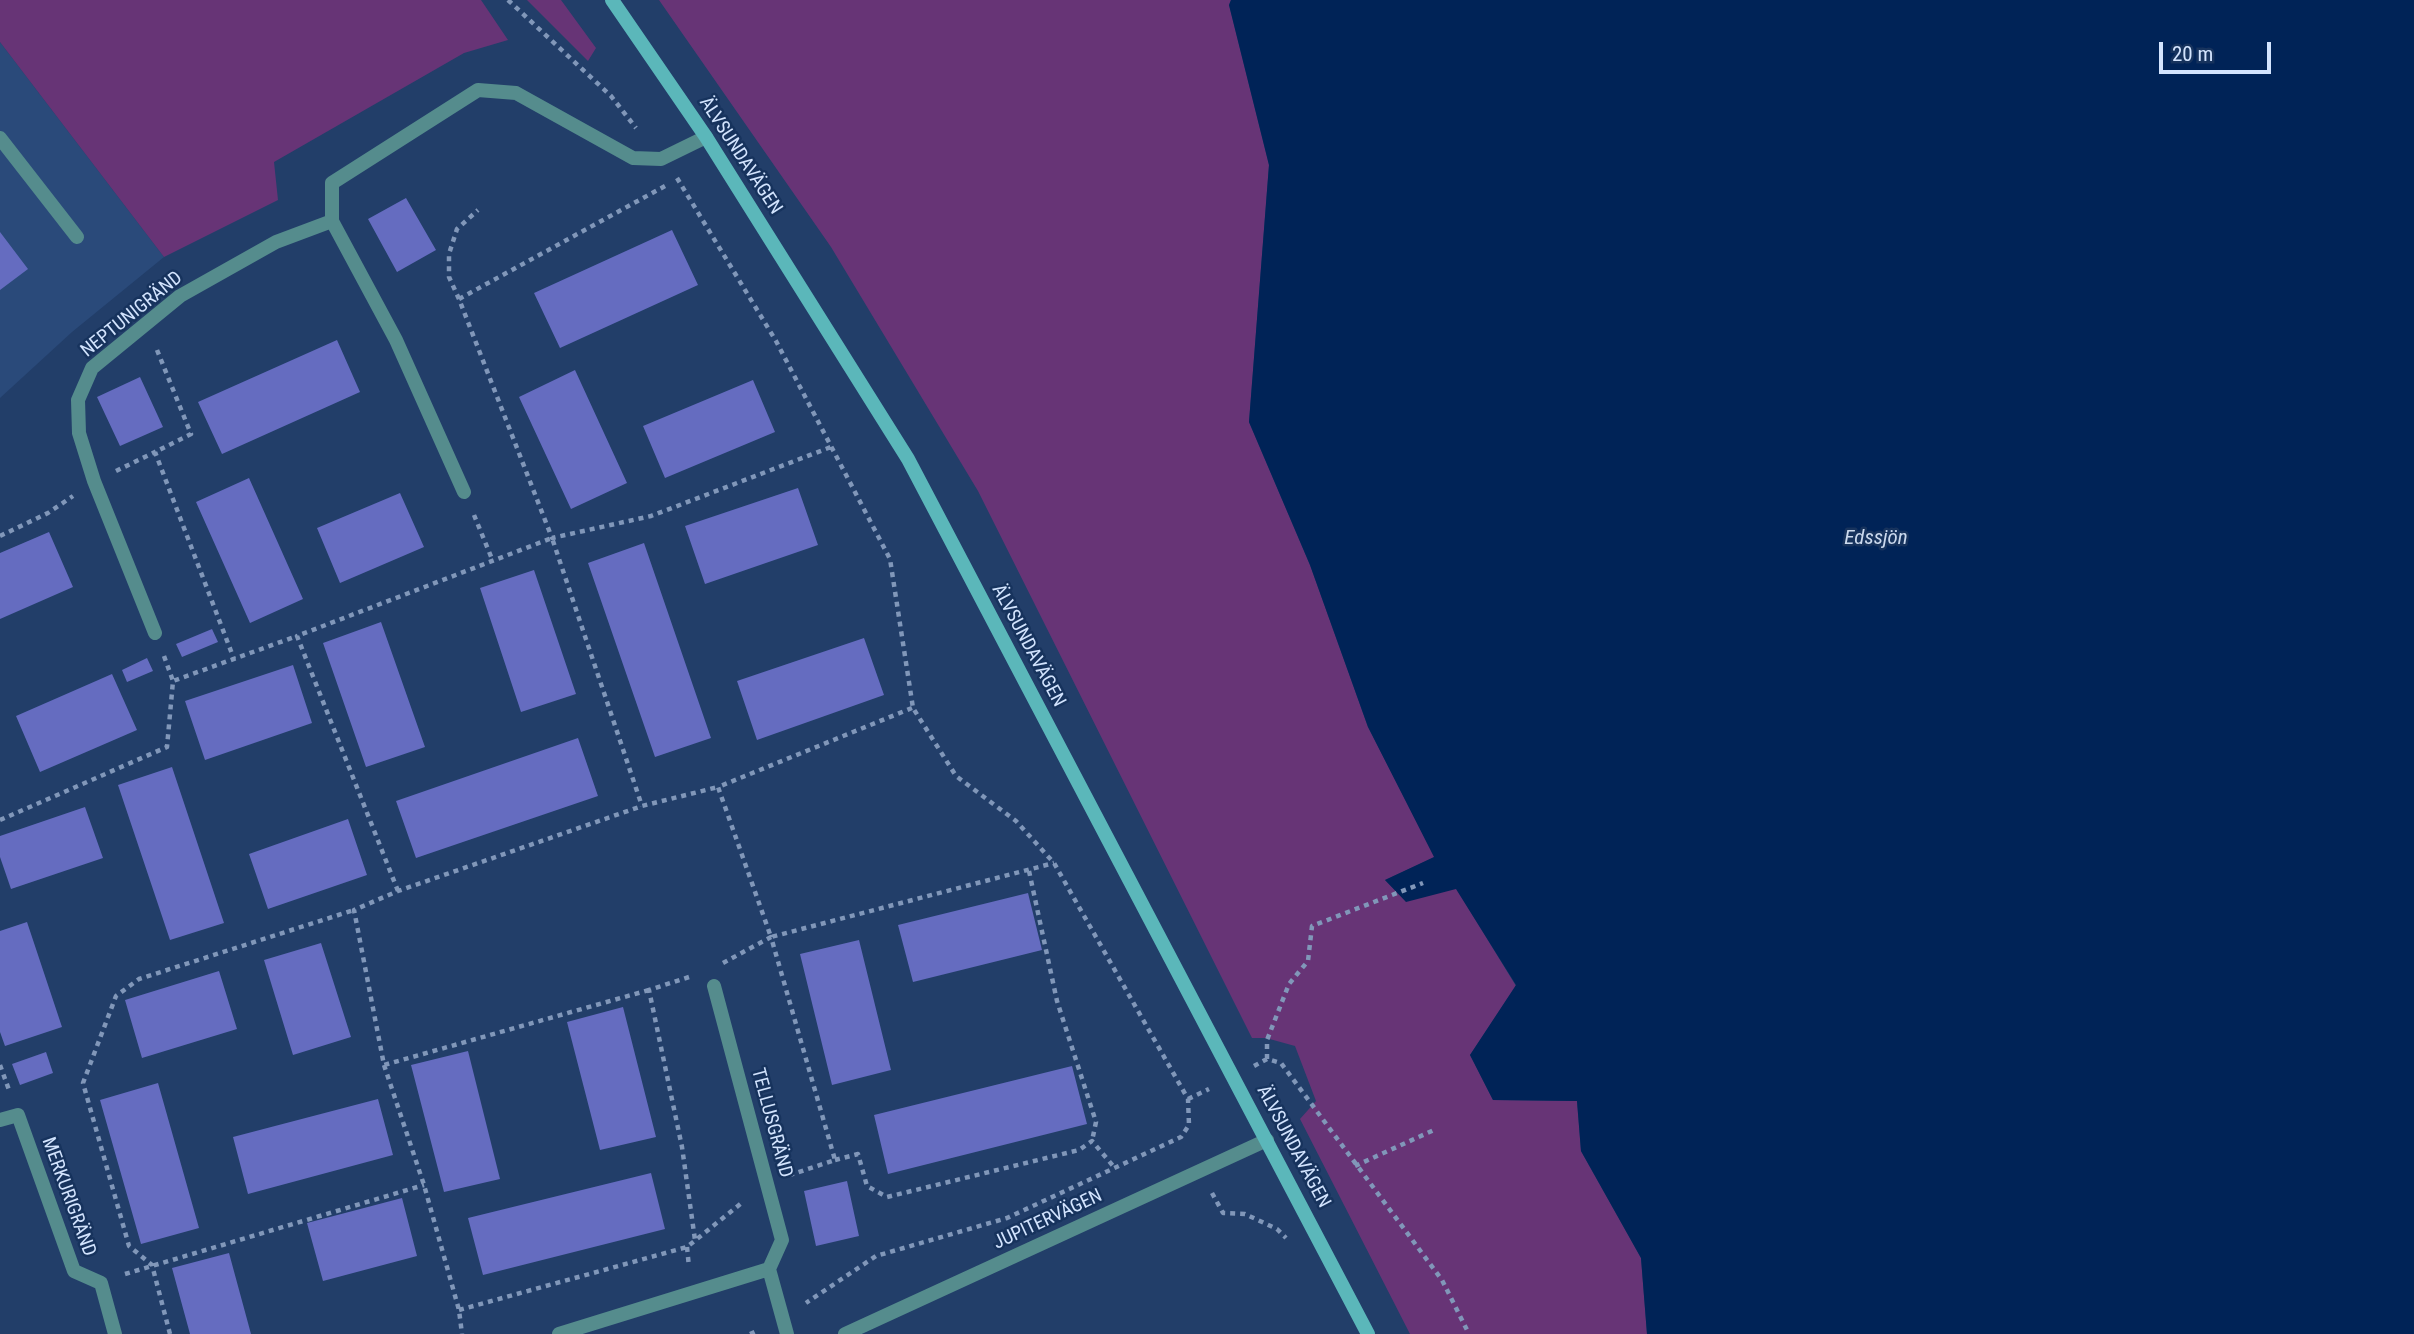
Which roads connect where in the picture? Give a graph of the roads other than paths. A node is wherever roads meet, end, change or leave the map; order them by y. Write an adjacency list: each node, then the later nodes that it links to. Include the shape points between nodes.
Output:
1 (612, 0): 2 (street, ÄLVSUNDAVÄGEN)
2 (706, 136): 4 (street, via 661,159 633,158 516,93 478,90 332,183); 10 (street, ÄLVSUNDAVÄGEN, via 908,459)
3 (0, 138): 5 (street)
4 (332, 221): 6 (street, via 396,340); 7 (street, NEPTUNIGRÄND, via 276,242 180,296 92,368 78,401 79,433)
5 (77, 237)
6 (464, 492)
7 (155, 632)
8 (714, 986): 11 (street, TELLUSGRÄND, via 782,1240)
9 (0, 1119): 12 (street, MERKURIGRÄND, via 18,1115 74,1272 101,1283)
10 (1267, 1140): 15 (street, JUPITERVÄGEN); 16 (street, ÄLVSUNDAVÄGEN)
11 (769, 1269): 13 (street); 14 (street)
12 (115, 1334)
13 (559, 1334)
14 (786, 1334)
15 (845, 1334)
16 (1368, 1334)

